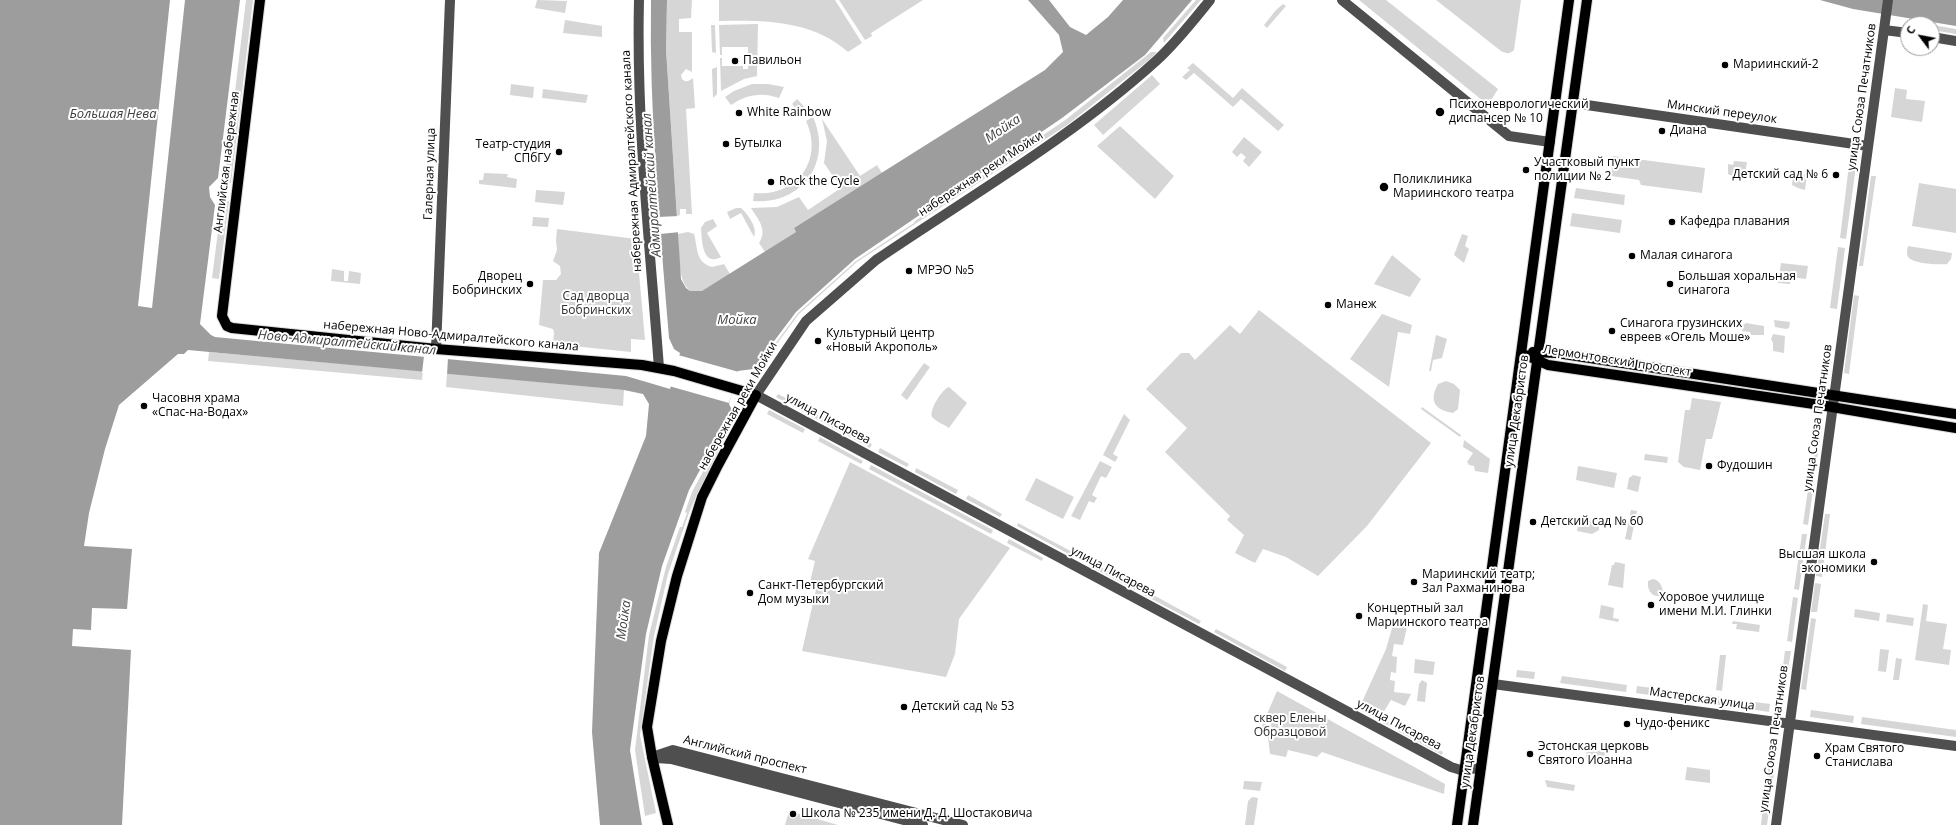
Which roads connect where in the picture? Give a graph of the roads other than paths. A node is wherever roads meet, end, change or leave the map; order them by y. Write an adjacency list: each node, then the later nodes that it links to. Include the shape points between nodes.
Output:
1 (260, 0): 16 (main road, Английская набережная, via 222,316)
2 (450, 0): 17 (street, Галерная улица)
3 (639, 0): 21 (street, набережная Адмиралтейского канала, via 638,52)
4 (1210, 0): 24 (street, набережная реки Мойки, via 1155,62 1075,128 876,260 816,311 792,339)
5 (1342, 0): 14 (street, via 1509,136)
6 (1569, 0): 14 (main road, улица Декабристов)
7 (1587, 0): 13 (main road, улица Декабристов)
8 (1888, 0): 9 (street, улица Союза Печатников)
9 (1884, 30): 10 (street); 15 (street, улица Союза Печатников)
10 (1900, 32)
11 (1940, 38): 12 (street)
12 (1956, 41)
13 (1573, 103): 15 (street, Минский переулок); 18 (main road, улица Декабристов)
14 (1550, 142): 19 (main road, улица Декабристов)
15 (1868, 146): 23 (street, улица Союза Печатников)
16 (227, 326): 17 (main road, набережная Ново-Адмиралтейского канала)
17 (436, 348): 21 (main road, набережная Ново-Адмиралтейского канала)
18 (1539, 351): 19 (main road, Лермонтовский проспект); 20 (main road, улица Декабристов); 23 (main road, Лермонтовский проспект)
19 (1521, 353): 20 (main road, Лермонтовский проспект); 33 (main road, улица Декабристов)
20 (1537, 362): 25 (main road, Лермонтовский проспект); 28 (main road, улица Декабристов)
21 (659, 368): 22 (main road, набережная Ново-Адмиралтейского канала)
22 (734, 389): 24 (main road, улица Писарева)
23 (1834, 395): 25 (street, улица Союза Печатников); 26 (main road, Лермонтовский проспект)
24 (756, 396): 31 (main road, набережная реки Мойки, via 702,497 677,576 661,641 647,727); 33 (street, улица Писарева, via 1450,768)
25 (1833, 407): 27 (main road, Лермонтовский проспект); 29 (street, улица Союза Печатников)
26 (1956, 414)
27 (1956, 428)
28 (1493, 684): 29 (street, Мастерская улица); 32 (main road, улица Декабристов)
29 (1790, 723): 30 (street, Мастерская улица); 39 (street, улица Союза Печатников)
30 (1956, 746)
31 (652, 757): 34 (main road, набережная реки Мойки); 35 (street, Английский проспект, via 671,759); 36 (street, Английский проспект, via 673,750)
32 (1481, 767): 33 (street, улица Писарева); 38 (main road, улица Декабристов)
33 (1464, 771): 37 (main road, улица Декабристов)
34 (668, 825)
35 (924, 825)
36 (963, 825)
37 (1456, 825)
38 (1473, 825)
39 (1776, 825)

